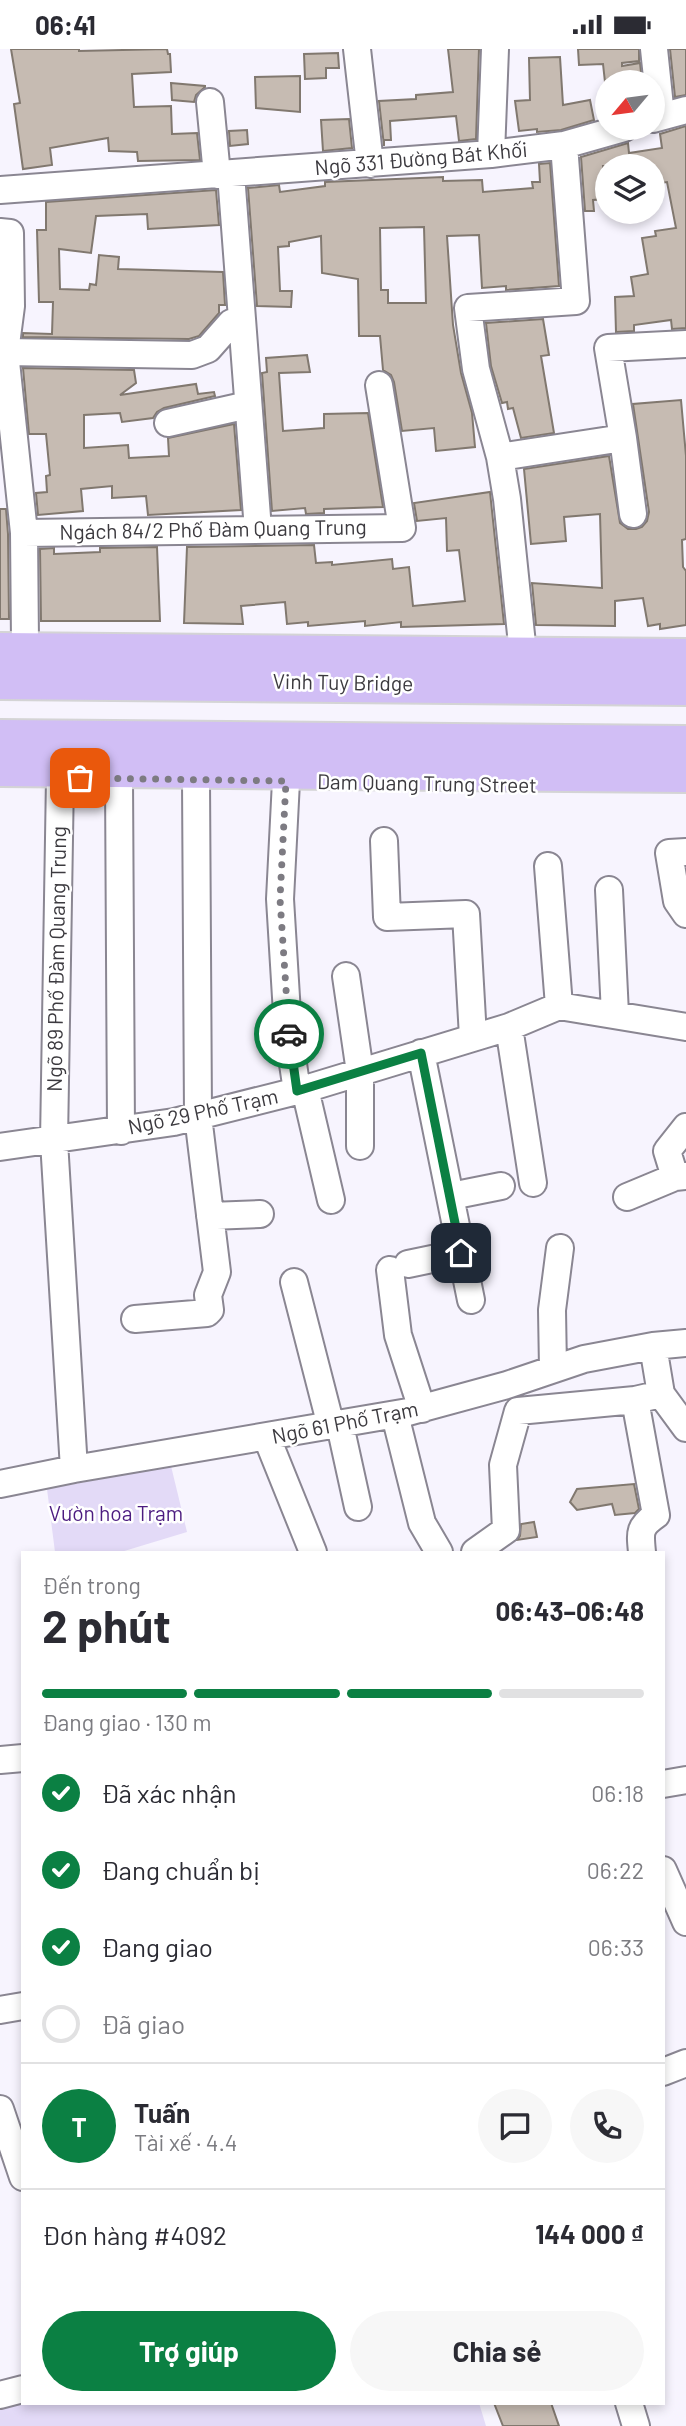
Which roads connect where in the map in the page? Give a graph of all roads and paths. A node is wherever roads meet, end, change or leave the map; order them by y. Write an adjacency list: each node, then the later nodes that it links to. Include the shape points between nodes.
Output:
1 (357, 49): 9 (street)
2 (495, 49): 8 (street)
3 (654, 49): 5 (street)
4 (210, 102): 10 (street)
5 (667, 115)
6 (595, 136): 7 (street, Ngõ 331 Đường Bát Khối)
7 (564, 145): 8 (street, Ngõ 331 Đường Bát Khối); 20 (street, via 576,301 468,309 476,369)
8 (491, 154): 9 (street, Ngõ 331 Đường Bát Khối)
9 (370, 164): 10 (street, Ngõ 331 Đường Bát Khối)
10 (224, 175): 11 (street, Ngõ 331 Đường Bát Khối); 13 (street)
11 (0, 190)
12 (0, 232): 15 (street, via 10,233 11,306)
13 (242, 319): 15 (street, via 231,323 208,349 192,355); 17 (street)
14 (686, 344): 19 (street, via 608,348)
15 (4, 358): 21 (street)
16 (379, 385): 23 (street, Ngách 84/2 Phố Đàm Quang Trung, via 402,528)
17 (248, 405): 18 (street); 23 (street)
18 (168, 423)
19 (623, 438): 20 (street); 22 (street)
20 (500, 457): 26 (street)
21 (9, 483): 24 (street)
22 (633, 515)
23 (258, 530): 24 (street, Ngách 84/2 Phố Đàm Quang Trung)
24 (24, 533): 25 (street)
25 (12, 582): 27 (street)
26 (522, 645): 27 (street, via 439,641); 28 (street)
27 (8, 647): 30 (highway, Vinh Tuy Bridge)
28 (686, 650)
29 (686, 658): 30 (highway, Vinh Tuy Bridge, via 345,654)
30 (109, 665): 31 (highway, Vinh Tuy Bridge); 32 (highway, Vinh Tuy Bridge)
31 (0, 680)
32 (686, 686)
33 (0, 739): 35 (highway)
34 (686, 745): 35 (highway)
35 (111, 761): 36 (highway); 37 (highway); 38 (street, Dam Quang Trung Street); 39 (street, Dam Quang Trung Street); 58 (street)
36 (0, 769): 38 (street, Dam Quang Trung Street)
37 (686, 773)
38 (60, 778): 59 (street, Ngõ 89 Phố Đàm Quang Trung)
39 (195, 779): 40 (street, Dam Quang Trung Street); 56 (street)
40 (286, 781): 41 (street, Dam Quang Trung Street); 55 (street, via 280,899 288,1030)
41 (686, 788)
42 (384, 841): 52 (street, via 387,917 466,913)
43 (686, 852): 46 (street, via 669,853 677,901)
44 (548, 866): 48 (street)
45 (609, 890): 49 (street)
46 (686, 914)
47 (346, 976): 54 (street)
48 (558, 1006): 49 (street); 50 (street, Ngõ 29 Phố Trạm)
49 (615, 1014): 51 (street)
50 (509, 1027): 52 (street, Ngõ 29 Phố Trạm); 63 (street)
51 (686, 1027)
52 (473, 1037): 53 (street, Ngõ 29 Phố Trạm)
53 (421, 1053): 54 (street, Ngõ 29 Phố Trạm); 65 (street)
54 (360, 1072): 55 (street, Ngõ 29 Phố Trạm); 60 (street)
55 (301, 1090): 56 (street, Ngõ 29 Phố Trạm); 67 (street)
56 (198, 1116): 58 (street, Ngõ 29 Phố Trạm); 69 (street)
57 (686, 1127): 62 (street, via 667,1151)
58 (121, 1131): 59 (street, Ngõ 29 Phố Trạm)
59 (54, 1141): 61 (street, Ngõ 29 Phố Trạm); 85 (street, Ngõ 89 Phố Đàm Quang Trung)
60 (360, 1146)
61 (0, 1147)
62 (681, 1176): 66 (street)
63 (533, 1183)
64 (501, 1186): 65 (street)
65 (451, 1196): 71 (street)
66 (627, 1197)
67 (331, 1200)
68 (260, 1215): 69 (street)
69 (210, 1216): 74 (street, via 216,1272 208,1295 210,1310)
70 (560, 1248): 77 (street, via 552,1310)
71 (461, 1253): 73 (street); 80 (street, via 399,1267 398,1335)
72 (294, 1282): 82 (street)
73 (471, 1300)
74 (135, 1319)
75 (686, 1343): 76 (street, Ngõ 61 Phố Trạm)
76 (653, 1346): 77 (street, Ngõ 61 Phố Trạm); 78 (street)
77 (553, 1369): 80 (street, Ngõ 61 Phố Trạm)
78 (661, 1394): 79 (street); 83 (street)
79 (635, 1400): 90 (street, via 518,1411 503,1465 506,1530); 91 (street, via 656,1515 641,1529)
80 (422, 1409): 81 (street, Ngõ 61 Phố Trạm)
81 (395, 1415): 82 (street, Ngõ 61 Phố Trạm); 89 (street, via 422,1523)
82 (335, 1426): 84 (street, Ngõ 61 Phố Trạm); 87 (street)
83 (686, 1428)
84 (267, 1438): 85 (street, Ngõ 61 Phố Trạm); 88 (street)
85 (74, 1469): 86 (street, Ngõ 61 Phố Trạm)
86 (0, 1484)
87 (358, 1507)
88 (313, 1551)
89 (438, 1551)
90 (476, 1551)
91 (642, 1551)
92 (21, 1758): 93 (street)
93 (0, 1760)
94 (686, 1780): 95 (street)
95 (665, 1784)
96 (665, 1875): 97 (street)
97 (686, 1922)
98 (21, 2006): 99 (street)
99 (0, 2010)
100 (686, 2063): 101 (street)
101 (665, 2072)
102 (0, 2109): 103 (street)
103 (21, 2172)
104 (21, 2390): 105 (street)
105 (0, 2395)
106 (630, 2405): 107 (street)
107 (636, 2426)

